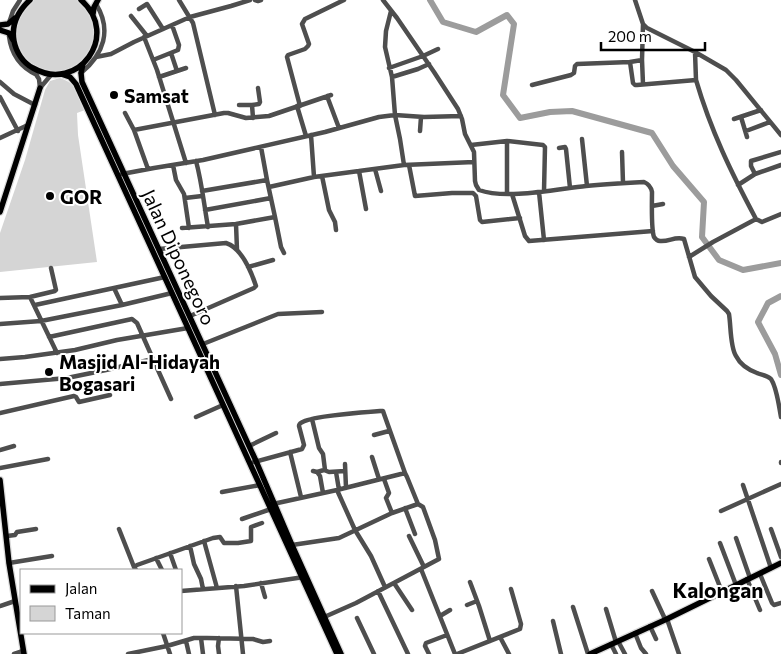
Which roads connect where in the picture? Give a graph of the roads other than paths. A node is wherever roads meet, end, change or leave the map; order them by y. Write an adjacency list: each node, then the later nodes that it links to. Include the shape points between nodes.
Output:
1 (29, 0): 12 (main road)
2 (81, 0): 15 (main road)
3 (179, 0): 17 (street)
4 (250, 0): 17 (street)
5 (255, 0): 6 (street)
6 (261, 0)
7 (344, 0): 59 (street, via 305,19 302,24 309,44 287,57)
8 (391, 0): 11 (street)
9 (635, 0): 20 (street)
10 (97, 2): 15 (main road); 33 (street, via 104,35)
11 (384, 2): 14 (street)
12 (21, 5): 19 (main road, via 14,20); 19 (street, via 13,11); 28 (main road, via 14,30)
13 (139, 9): 22 (street, via 147,4)
14 (391, 10): 27 (street); 41 (street, via 385,41)
15 (93, 15): 37 (main road, via 97,38 92,54)
16 (131, 16): 25 (street)
17 (190, 17): 21 (street); 62 (street)
18 (0, 24): 19 (main road)
19 (8, 24)
20 (643, 24): 30 (street); 35 (street)
21 (172, 25): 22 (street); 31 (street, via 179,48)
22 (163, 29): 25 (street)
23 (0, 30): 24 (main road)
24 (9, 33): 28 (main road); 45 (street, via 16,59)
25 (146, 36): 33 (street, via 111,54); 34 (street)
26 (423, 43): 27 (street)
27 (416, 46): 32 (street)
28 (17, 49): 39 (main road)
29 (438, 49): 32 (street)
30 (695, 52): 49 (street); 60 (street, via 726,70)
31 (171, 53): 34 (street); 42 (street)
32 (423, 56): 38 (street); 41 (street)
33 (96, 57): 43 (street)
34 (153, 60): 47 (street)
35 (642, 60): 36 (street); 51 (street)
36 (630, 62): 51 (street, via 633,83); 52 (street, via 577,64 571,75)
37 (83, 64): 43 (main road); 44 (main road)
38 (429, 64): 48 (street); 64 (street)
39 (31, 67): 45 (street); 46 (main road)
40 (186, 68): 42 (street)
41 (389, 68): 48 (street)
42 (177, 71): 47 (street)
43 (81, 73): 96 (main road, Jalan Diponegoro)
44 (61, 74): 46 (main road); 96 (main road, Jalan Diponegoro, via 76,84)
45 (37, 75): 53 (street)
46 (52, 75): 53 (street)
47 (159, 77): 69 (street)
48 (392, 77): 63 (street)
49 (696, 80): 51 (street); 101 (street, via 711,126)
50 (0, 82): 56 (street)
51 (643, 84)
52 (532, 85)
53 (40, 88): 56 (main road)
54 (258, 88): 58 (street, via 260,102)
55 (0, 97): 73 (street)
56 (35, 105): 71 (main road)
57 (239, 105): 58 (street)
58 (252, 105): 67 (street)
59 (298, 106): 67 (street); 72 (street, via 329,95); 77 (street)
60 (760, 110): 66 (street); 70 (street)
61 (125, 113): 74 (street)
62 (215, 115): 67 (street, via 228,113); 69 (street)
63 (395, 115): 65 (street); 72 (street); 90 (street)
64 (461, 116): 65 (street); 81 (street)
65 (421, 117): 75 (street)
66 (741, 117): 68 (street); 70 (street, via 746,134)
67 (253, 118)
68 (734, 119)
69 (174, 122): 74 (street); 88 (street)
70 (770, 122): 76 (street)
71 (28, 124): 73 (street); 116 (main road)
72 (339, 128): 77 (street)
73 (18, 130): 78 (street)
74 (134, 130): 92 (street)
75 (420, 131)
76 (781, 134)
77 (309, 136): 82 (street); 98 (street)
78 (0, 138)
79 (582, 138): 102 (street)
80 (507, 141): 81 (street); 107 (street, via 544,146); 109 (street)
81 (471, 145): 87 (street)
82 (260, 147): 86 (street); 99 (street)
83 (559, 148): 104 (street, via 566,149)
84 (622, 152): 100 (street)
85 (781, 152): 95 (street, via 751,161)
86 (196, 161): 88 (street); 108 (street)
87 (474, 162): 90 (street); 106 (street)
88 (186, 163): 89 (street)
89 (173, 165): 92 (street); 110 (street)
90 (406, 165): 93 (street); 106 (street, via 415,196)
91 (781, 165): 95 (street)
92 (148, 169): 96 (street)
93 (376, 169): 94 (street); 105 (street)
94 (359, 171): 97 (street); 115 (street)
95 (755, 174): 101 (street)
96 (121, 175): 128 (main road, Jalan Diponegoro); 135 (main road, Jalan Diponegoro)
97 (322, 176): 98 (street); 125 (street)
98 (314, 177): 103 (street)
99 (267, 180): 103 (street); 108 (street)
100 (623, 183): 102 (street); 113 (street, via 647,184 651,188)
101 (738, 184): 120 (street)
102 (587, 186): 104 (street)
103 (269, 187): 111 (street)
104 (570, 188): 107 (street)
105 (381, 191)
106 (477, 192): 109 (street); 119 (street, via 482,222)
107 (541, 192): 109 (street); 127 (street)
108 (202, 194): 110 (street); 114 (street)
109 (510, 194): 119 (street)
110 (184, 198): 124 (street)
111 (271, 198): 114 (street); 118 (street)
112 (663, 204): 113 (street)
113 (652, 206): 126 (street)
114 (205, 210): 122 (street)
115 (366, 210)
116 (0, 212)
117 (781, 214): 120 (street, via 762,222)
118 (275, 217): 121 (street); 130 (street)
119 (520, 218): 127 (street, via 526,239 532,242)
120 (756, 219): 131 (street)
121 (236, 224): 122 (street); 129 (street)
122 (208, 227): 124 (street)
123 (182, 228): 124 (street)
124 (189, 228)
125 (336, 230)
126 (653, 231): 127 (street); 131 (street, via 658,241 677,237 684,239)
127 (544, 240)
128 (159, 249): 129 (street, via 226,243); 143 (main road, Jalan Diponegoro)
129 (237, 250): 133 (street)
130 (284, 253)
131 (689, 257): 159 (street, via 695,277 729,314 736,357 747,368 771,380)
132 (273, 260): 133 (street)
133 (248, 267): 143 (street, via 254,288)
134 (52, 268): 138 (street, via 56,291)
135 (165, 278): 136 (street); 137 (main road, Jalan Diponegoro)
136 (114, 288): 140 (street); 141 (street)
137 (172, 293): 141 (street); 146 (main road, Jalan Diponegoro)
138 (30, 297): 139 (street); 140 (street)
139 (0, 298)
140 (35, 305): 144 (street)
141 (122, 305): 144 (street)
142 (322, 312): 149 (street, via 278,314)
143 (190, 316): 149 (main road, Jalan Diponegoro)
144 (41, 321): 145 (street); 148 (street)
145 (0, 324)
146 (188, 328): 147 (street); 156 (main road, Jalan Diponegoro)
147 (142, 336): 148 (street, via 132,319); 150 (street); 152 (street)
148 (49, 337): 150 (street)
149 (203, 344): 165 (main road, Jalan Diponegoro)
150 (57, 352): 151 (street)
151 (0, 359)
152 (153, 359): 153 (street, via 67,378); 155 (street)
153 (0, 384)
154 (110, 395): 157 (street, via 79,402 74,396)
155 (171, 399)
156 (224, 405): 158 (street); 170 (main road, Jalan Diponegoro)
157 (0, 413)
158 (196, 417)
159 (781, 417)
160 (312, 418): 161 (street, via 380,411); 167 (street, via 299,426 304,447); 173 (street)
161 (389, 430): 163 (street); 176 (street)
162 (276, 433): 165 (street)
163 (374, 435)
164 (14, 446): 166 (street)
165 (249, 446): 170 (main road, Jalan Diponegoro)
166 (0, 450)
167 (290, 452): 170 (street); 186 (street)
168 (372, 457): 177 (street)
169 (48, 459): 172 (street)
170 (253, 462): 180 (main road, Jalan Diponegoro); 189 (main road, Jalan Diponegoro)
171 (345, 464): 174 (street)
172 (0, 468)
173 (325, 470): 175 (street); 185 (street, via 315,472 320,476)
174 (345, 471): 175 (street); 182 (street)
175 (336, 472): 183 (street)
176 (405, 473): 177 (street); 188 (street)
177 (381, 479): 182 (street); 192 (street, via 389,493 386,498)
178 (0, 480): 200 (main road)
179 (781, 484): 187 (street)
180 (260, 485): 184 (street); 189 (main road, Jalan Diponegoro)
181 (743, 485): 187 (street)
182 (346, 488): 183 (street)
183 (338, 490): 185 (street); 198 (street)
184 (222, 492)
185 (323, 493): 186 (street)
186 (301, 498): 189 (street)
187 (747, 500): 191 (street); 216 (street)
188 (418, 504): 190 (street); 215 (street, via 423,507 440,557)
189 (272, 506): 193 (street); 205 (main road, Jalan Diponegoro); 220 (main road, Jalan Diponegoro)
190 (405, 508): 192 (street); 199 (street)
191 (721, 511)
192 (392, 513): 198 (street)
193 (242, 519)
194 (262, 522): 203 (street, via 251,527 252,541 224,543 220,537)
195 (36, 529): 200 (street)
196 (119, 529): 214 (street)
197 (771, 529): 209 (street)
198 (355, 530): 205 (street, via 339,538); 228 (street)
199 (415, 534)
200 (7, 536): 212 (main road)
201 (409, 536): 215 (street)
202 (736, 538): 221 (street)
203 (204, 541): 206 (street); 227 (street)
204 (720, 543): 225 (street)
205 (292, 545): 220 (main road, Jalan Diponegoro)
206 (190, 546): 207 (street); 230 (street)
207 (170, 553): 210 (street); 218 (street)
208 (52, 556): 212 (street)
209 (781, 557)
210 (156, 558): 214 (street); 217 (street)
211 (709, 559): 234 (street)
212 (10, 563): 236 (main road)
213 (781, 563): 216 (main road)
214 (135, 568)
215 (422, 568): 224 (street); 247 (street)
216 (771, 568): 219 (main road)
217 (162, 569)
218 (176, 569)
219 (760, 574): 221 (main road); 238 (street, via 772,603)
220 (304, 577): 223 (street); 248 (main road, Jalan Diponegoro)
221 (749, 579): 225 (main road); 246 (street)
222 (470, 582): 237 (street)
223 (261, 583): 226 (street); 235 (street)
224 (394, 583): 228 (street); 244 (street)
225 (736, 585): 234 (main road)
226 (236, 586): 227 (street); 260 (street)
227 (217, 588): 230 (street)
228 (385, 588): 232 (street)
229 (182, 589): 230 (street)
230 (203, 589)
231 (511, 589): 257 (street, via 521,626)
232 (378, 591): 248 (street); 278 (street)
233 (652, 591): 250 (street)
234 (722, 592): 250 (main road)
235 (264, 597)
236 (15, 601): 240 (street); 242 (main road)
237 (477, 601): 239 (street); 264 (street)
238 (781, 603)
239 (467, 605)
240 (0, 606)
241 (573, 606): 283 (street)
242 (19, 608)
243 (606, 609): 265 (street)
244 (412, 610)
245 (450, 610): 247 (street)
246 (760, 610)
247 (440, 616): 256 (street)
248 (323, 618): 275 (main road, Jalan Diponegoro); 276 (main road, Jalan Diponegoro)
249 (357, 618): 277 (street)
250 (666, 619): 252 (main road); 287 (street)
251 (553, 621): 282 (street)
252 (650, 626): 253 (main road); 261 (street)
253 (635, 633): 265 (main road); 286 (street)
254 (21, 634): 267 (main road)
255 (163, 634): 266 (street)
256 (447, 635): 279 (street, via 426,643); 280 (street)
257 (500, 637): 264 (street); 281 (street)
258 (200, 638): 259 (street); 263 (street); 272 (street)
259 (219, 638): 260 (street); 273 (street)
260 (242, 639): 262 (street); 274 (street)
261 (656, 639)
262 (270, 640)
263 (186, 641): 266 (street); 271 (street)
264 (490, 641): 280 (street)
265 (615, 642): 283 (main road); 284 (street); 285 (street)
266 (167, 646): 269 (street); 270 (street)
267 (23, 652): 268 (street)
268 (14, 654)
269 (128, 654)
270 (170, 654)
271 (189, 654)
272 (203, 654)
273 (220, 654)
274 (243, 654)
275 (337, 654)
276 (341, 654)
277 (374, 654)
278 (408, 654)
279 (429, 654)
280 (456, 654)
281 (509, 654)
282 (561, 654)
283 (589, 654)
284 (616, 654)
285 (625, 654)
286 (646, 654)
287 (679, 654)

